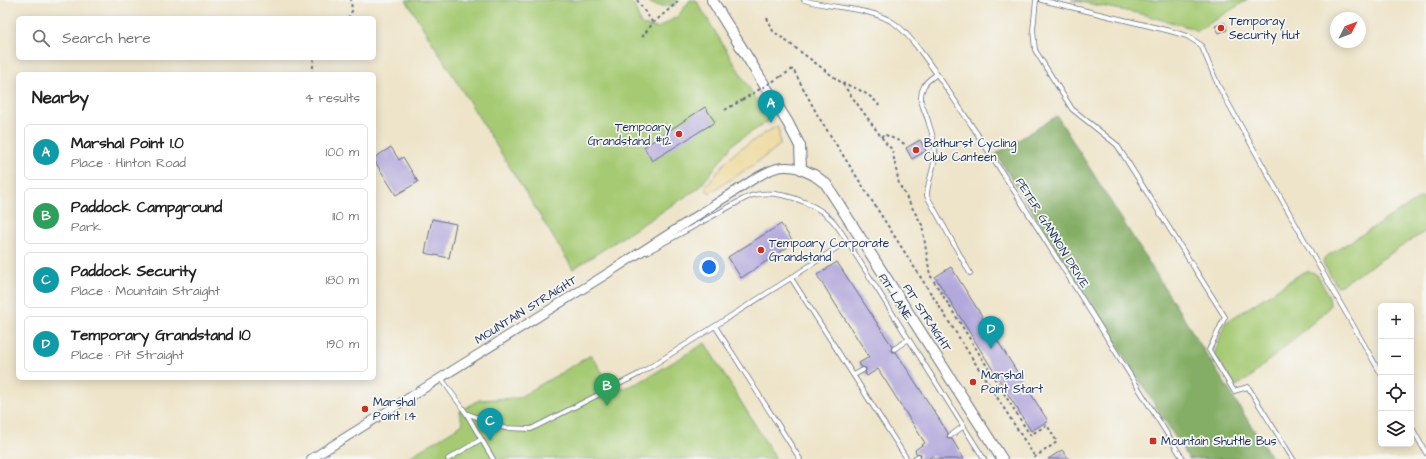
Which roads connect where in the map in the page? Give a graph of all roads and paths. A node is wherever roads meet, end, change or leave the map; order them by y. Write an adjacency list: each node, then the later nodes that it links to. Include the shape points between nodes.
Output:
1 (351, 0): 8 (path, via 352,11)
2 (637, 0): 10 (path)
3 (680, 0): 10 (path)
4 (712, 0): 20 (street, via 797,140 800,146)
5 (804, 0): 14 (lane, PETER GANNON DRIVE, via 870,13 895,23)
6 (1036, 0): 49 (lane, via 1033,30 1036,50 1072,109 1121,152 1225,318 1209,350 1234,391 1248,387)
7 (1041, 0): 28 (lane, via 1170,31 1187,36 1201,45 1218,85)
8 (349, 16)
9 (767, 18): 15 (path, via 773,31)
10 (653, 23): 11 (path)
11 (642, 37)
12 (314, 60): 13 (path)
13 (312, 72)
14 (937, 74): 22 (lane, via 924,85 921,94 921,104 935,150 927,196); 48 (lane, PETER GANNON DRIVE, via 999,167)
15 (842, 83): 16 (path, via 872,97); 18 (path)
16 (879, 105)
17 (725, 110): 39 (path, bridge, via 793,69 818,116)
18 (881, 137): 19 (path, via 884,134); 39 (path, via 892,149 899,184 922,225 930,275 1030,435 1047,425 1057,442)
19 (905, 144)
20 (801, 169): 23 (street, MOUNTAIN STRAIGHT, via 775,168 754,179); 47 (street, PIT STRAIGHT, via 819,178 831,192)
21 (848, 241): 23 (lane, PIT LANE, via 830,219 807,203 777,195 754,195); 24 (lane); 26 (lane, PIT LANE)
22 (970, 273)
23 (604, 275): 31 (street, MOUNTAIN STRAIGHT)
24 (791, 278): 25 (lane); 30 (lane)
25 (715, 326): 32 (lane, via 639,374 531,428 504,428); 43 (lane)
26 (909, 339): 27 (lane); 33 (lane, PIT LANE)
27 (894, 349)
28 (1378, 369)
29 (863, 370): 30 (lane)
30 (854, 375): 44 (lane)
31 (440, 378): 32 (lane); 40 (street, MOUNTAIN STRAIGHT)
32 (466, 413): 36 (lane)
33 (964, 426): 35 (lane); 46 (lane, PIT LANE)
34 (1414, 431): 37 (lane)
35 (950, 436)
36 (480, 440): 41 (lane); 42 (lane)
37 (1426, 453)
38 (918, 456): 45 (lane)
39 (1035, 458)
40 (310, 459)
41 (448, 459)
42 (493, 459)
43 (800, 459)
44 (907, 459)
45 (914, 459)
46 (984, 459)
47 (1002, 459)
48 (1183, 459)
49 (1293, 459)

